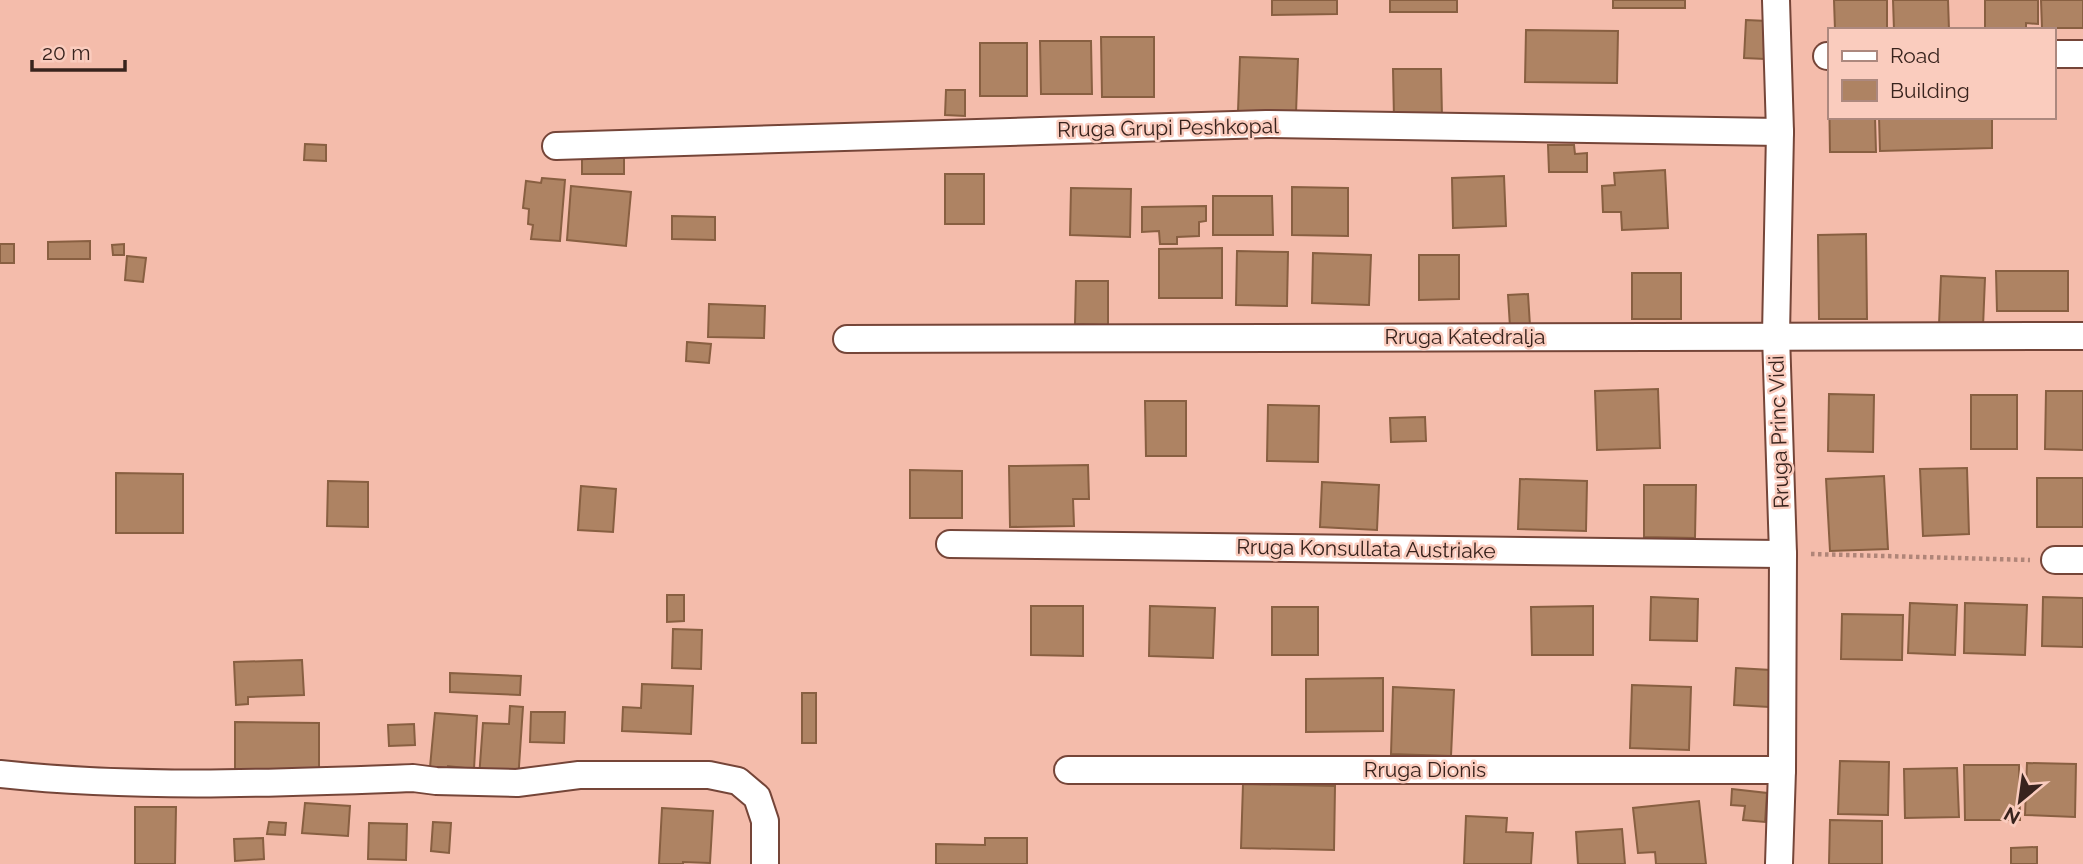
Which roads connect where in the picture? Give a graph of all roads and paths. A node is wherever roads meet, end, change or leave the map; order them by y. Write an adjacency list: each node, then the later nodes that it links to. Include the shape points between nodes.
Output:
1 (1776, 0): 4 (street, Rruga Princ Vidi)
2 (2055, 54): 3 (street)
3 (2083, 54)
4 (1780, 132): 5 (street, Rruga Grupi Peshkopal, via 1265,124); 6 (street, Rruga Princ Vidi)
5 (556, 146)
6 (1776, 335): 7 (street, Rruga Katedralja); 8 (street, Rruga Katedralja); 10 (street, Rruga Princ Vidi)
7 (2083, 336)
8 (847, 339)
9 (950, 544): 10 (street, Rruga Konsullata Austriake)
10 (1783, 554): 12 (path); 14 (street, Rruga Princ Vidi)
11 (2083, 559): 12 (street)
12 (2055, 560)
13 (1068, 770): 14 (street, Rruga Dionis)
14 (1782, 770): 17 (street, Rruga Princ Vidi)
15 (0, 774): 16 (street, via 228,785 413,778 517,783 579,775 709,775 738,781 757,797 765,821)
16 (765, 864)
17 (1779, 864)

